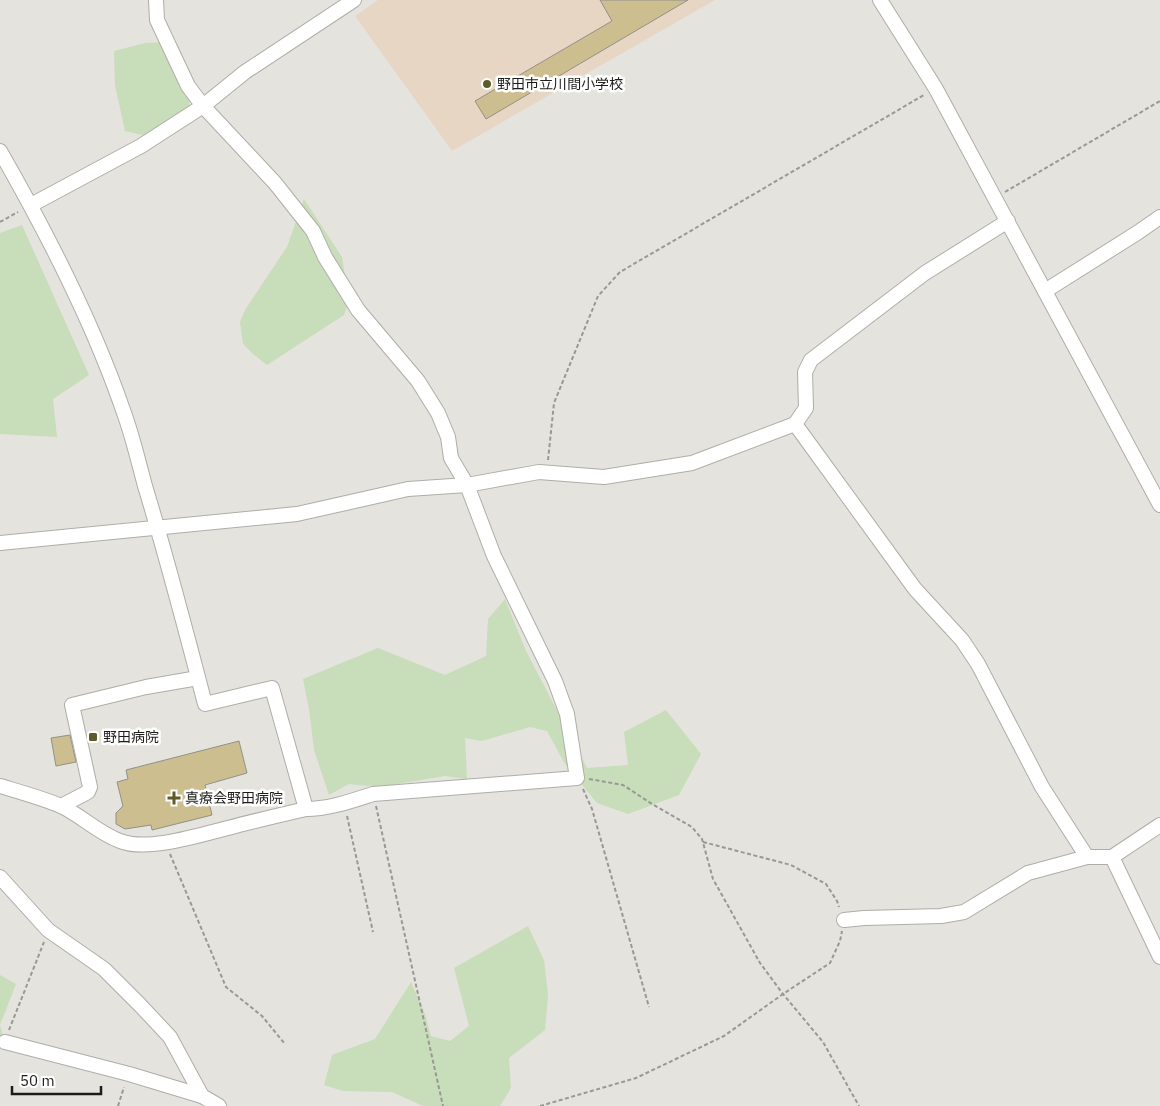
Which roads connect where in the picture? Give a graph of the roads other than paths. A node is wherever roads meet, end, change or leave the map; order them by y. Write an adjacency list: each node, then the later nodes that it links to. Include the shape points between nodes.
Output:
1 (156, 0): 4 (street, via 157,20 188,86)
2 (354, 0): 4 (street, via 245,72)
3 (880, 0): 8 (street, via 936,89)
4 (203, 106): 6 (street, via 141,146); 11 (street, via 275,183 313,231 358,310 418,381 438,413 452,458)
5 (0, 151): 6 (street)
6 (31, 205): 13 (street, via 56,252 113,382)
7 (1160, 218): 9 (street)
8 (1008, 221): 9 (street); 10 (street, via 926,273 811,360 805,372 806,408)
9 (1045, 291): 12 (street)
10 (795, 424): 11 (street, via 692,462 604,477 539,472); 20 (street, via 915,589 962,640 978,664 1042,787)
11 (467, 485): 13 (street, via 408,488 297,514); 18 (street, via 494,556 555,682 566,714 577,778 373,794 344,804)
12 (1160, 505)
13 (158, 529): 14 (street); 15 (street)
14 (0, 543)
15 (198, 678): 17 (street, via 72,705 90,786 88,792); 18 (street, via 204,704 272,688)
16 (0, 786): 17 (street)
17 (61, 806): 18 (street, via 103,834 122,842 141,844 165,842)
18 (306, 809)
19 (1160, 825): 21 (street)
20 (1087, 857): 21 (street); 23 (street, via 1028,873 964,912)
21 (1112, 857): 24 (street)
22 (0, 877): 26 (street, via 48,930 104,969 170,1037)
23 (844, 920)
24 (1160, 957)
25 (5, 1042): 26 (street)
26 (202, 1096): 27 (street)
27 (219, 1106)

